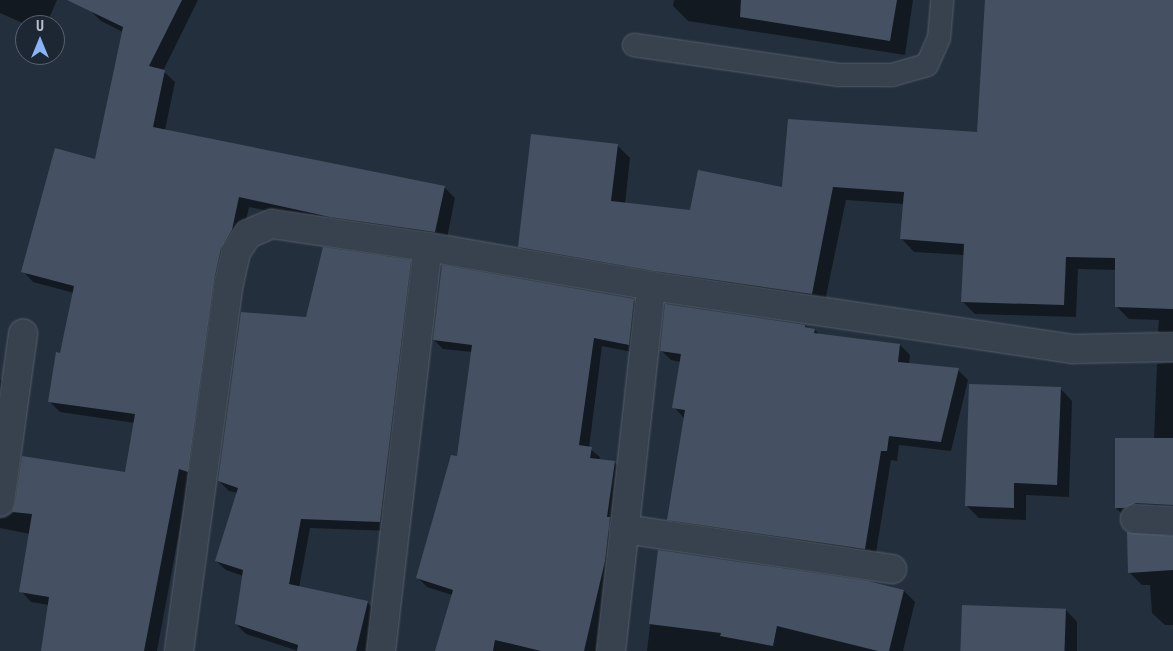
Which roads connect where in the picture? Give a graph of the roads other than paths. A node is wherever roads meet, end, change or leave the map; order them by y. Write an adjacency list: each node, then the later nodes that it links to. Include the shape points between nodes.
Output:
1 (942, 0): 2 (lane, via 939,38 927,65 892,74 840,75)
2 (634, 45)
3 (428, 247): 4 (street); 12 (street, via 272,224 248,234 236,252); 13 (street)
4 (651, 286): 6 (street, via 1073,349); 10 (street)
5 (23, 334): 7 (street)
6 (1173, 347)
7 (0, 502)
8 (1135, 520): 9 (street)
9 (1173, 520)
10 (624, 530): 11 (street); 14 (street)
11 (892, 569)
12 (179, 651)
13 (381, 651)
14 (611, 651)

